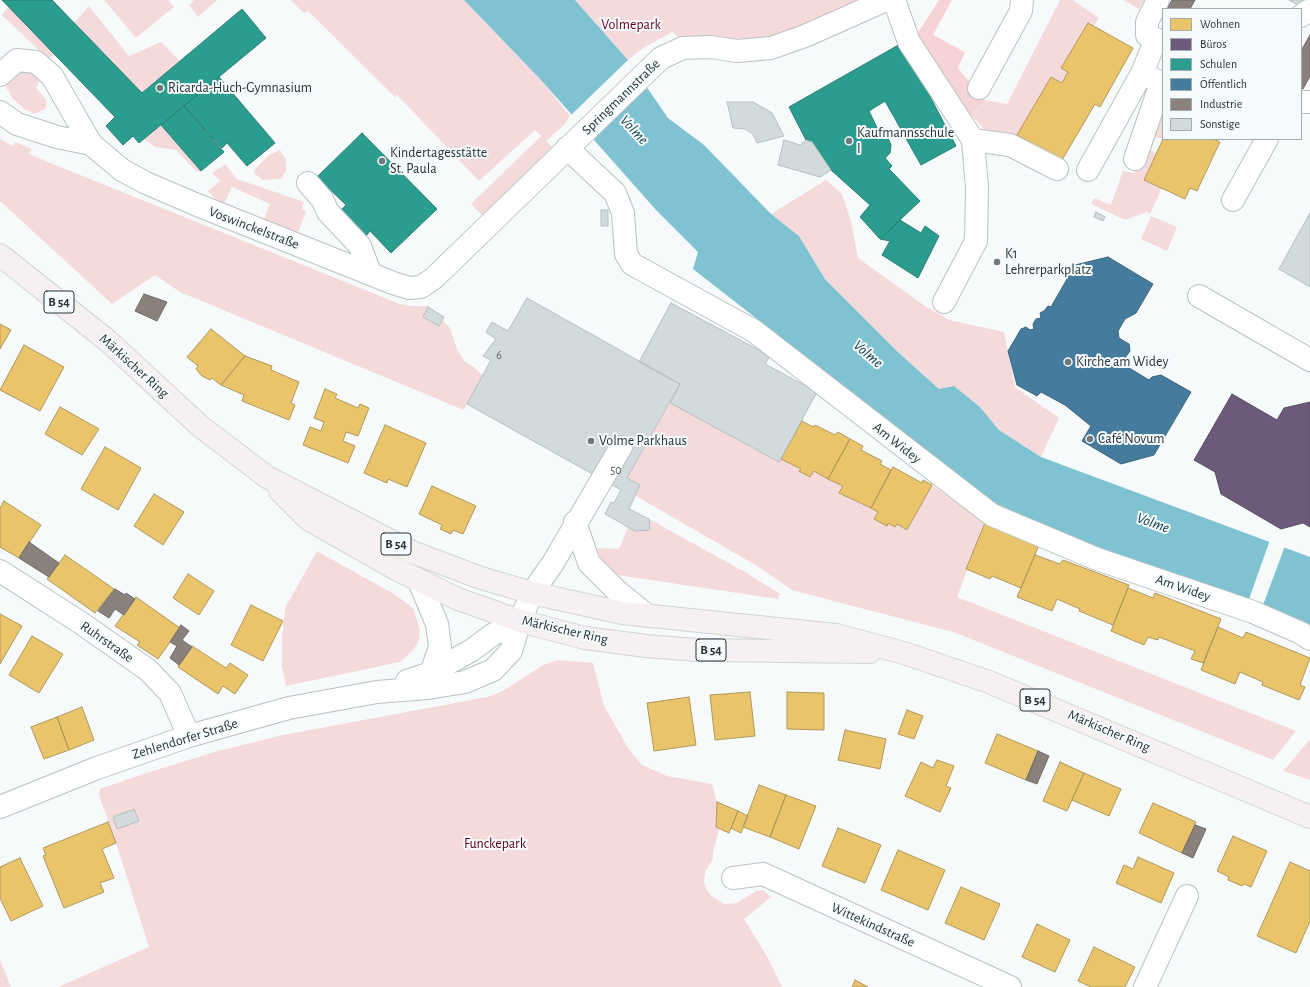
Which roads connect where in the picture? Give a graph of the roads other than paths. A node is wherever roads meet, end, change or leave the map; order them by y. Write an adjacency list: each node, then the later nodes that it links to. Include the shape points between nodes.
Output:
1 (886, 0): 13 (street, Springmannstraße, via 805,36 770,48 737,51 710,47 682,48 661,58)
2 (894, 0): 10 (street, via 909,42)
3 (1022, 0): 8 (street, via 1021,11)
4 (1158, 0): 5 (street, via 1147,22 1147,35)
5 (1160, 41): 6 (street)
6 (1142, 73): 14 (street, via 1161,83); 16 (street)
7 (0, 75): 12 (street, Voswinckelstraße, via 17,60 36,62 52,76)
8 (979, 88)
9 (0, 112): 12 (street, Voswinckelstraße, via 17,124 57,137)
10 (973, 140): 15 (street, via 1010,145); 23 (street, via 977,188 976,241)
11 (1266, 140): 18 (street)
12 (91, 144): 20 (street, Voswinckelstraße, via 122,170 146,183)
13 (567, 148): 21 (street, Springmannstraße); 33 (street, Am Widey, via 615,193 623,213 626,254 632,264 754,331 992,515 1097,559 1252,612 1301,633)
14 (1135, 159)
15 (1057, 168)
16 (1088, 170)
17 (308, 183): 20 (street, via 322,199 328,212 360,246)
18 (1233, 200)
19 (0, 255): 26 (main road, Märkischer Ring / B 54, via 108,341 200,426)
20 (370, 273): 21 (street, Voswinckelstraße, via 409,288)
21 (427, 284)
22 (1199, 296): 24 (street)
23 (944, 302)
24 (1310, 360)
25 (621, 447): 27 (street, Zehlendorfer Straße)
26 (267, 477): 29 (main road, Märkischer Ring / B 54, via 308,519); 30 (main road, Märkischer Ring / B 54, via 412,552 481,578)
27 (575, 522): 30 (street, Zehlendorfer Straße); 31 (street, via 590,562 618,592)
28 (0, 571): 37 (street, Ruhrstraße, via 148,670 170,694)
29 (418, 581): 32 (main road, Märkischer Ring / B 54, via 458,599); 35 (street, via 437,624 440,647)
30 (532, 593): 31 (main road, Märkischer Ring / B 54, via 622,613); 32 (street, Zehlendorfer Straße)
31 (648, 616): 34 (main road, Märkischer Ring / B 54, via 836,635)
32 (520, 621): 34 (main road, Märkischer Ring / B 54, via 585,638 646,646 698,650); 35 (street, Zehlendorfer Straße, via 492,635 472,650); 36 (street, Zehlendorfer Straße, via 511,652 492,670 465,682)
33 (1310, 640)
34 (904, 653): 39 (main road, Märkischer Ring / B 54, via 989,682)
35 (431, 673): 36 (street, Zehlendorfer Straße)
36 (377, 692): 37 (street, Zehlendorfer Straße, via 289,708)
37 (189, 736): 38 (street, Zehlendorfer Straße, via 97,768)
38 (0, 807)
39 (1310, 817)
40 (733, 878): 42 (street, Wittekindstraße, via 763,874)
41 (1187, 896): 43 (street)
42 (1010, 987)
43 (1145, 987)

